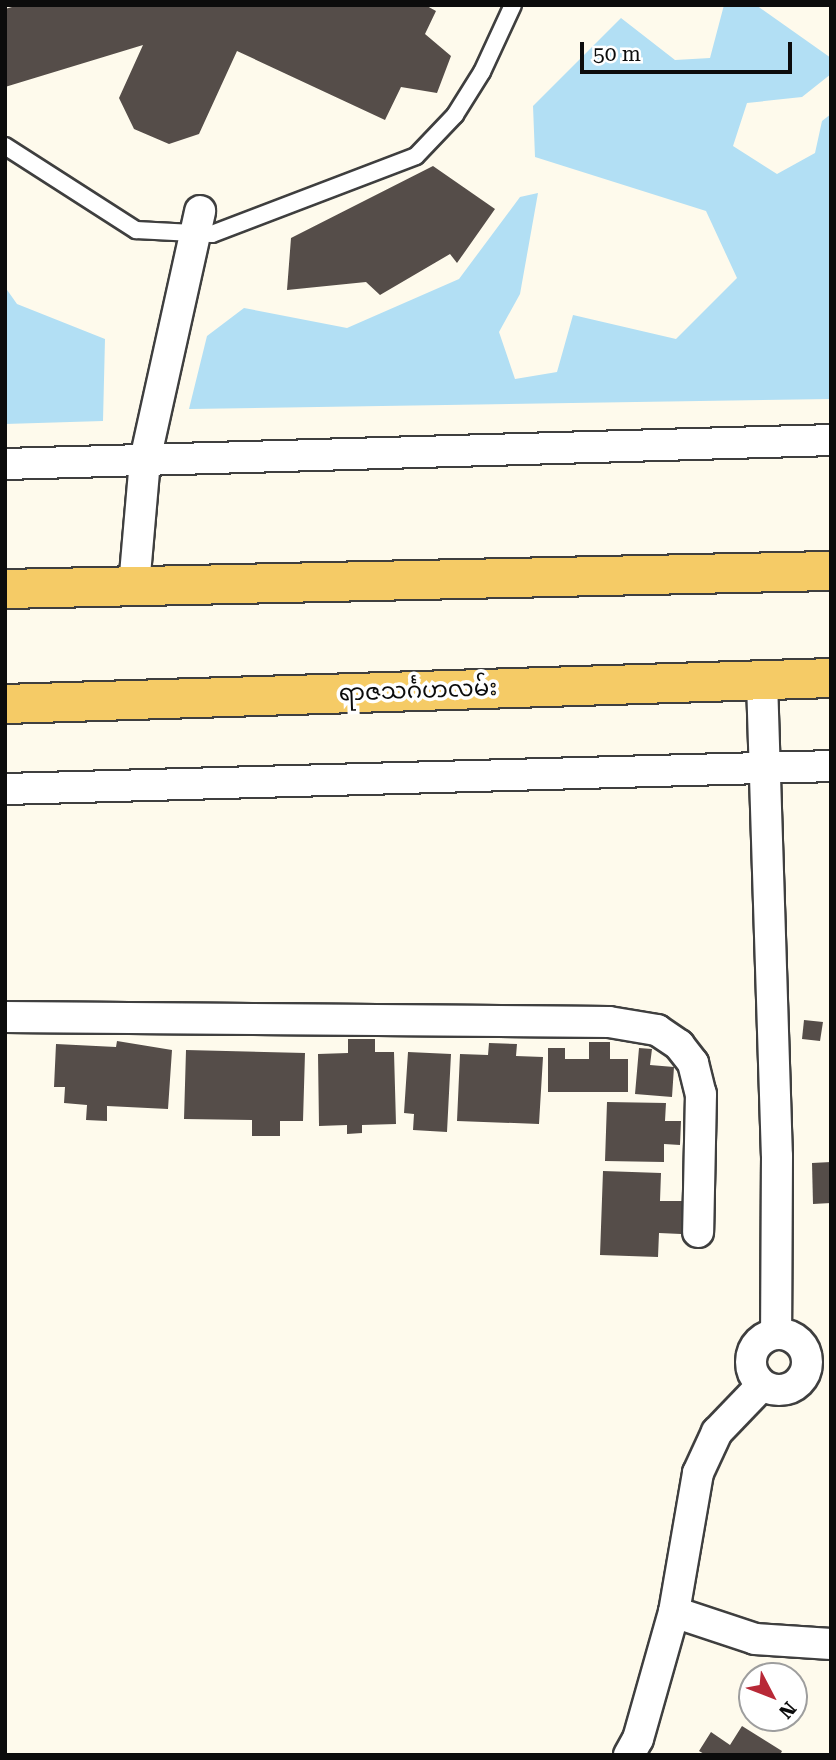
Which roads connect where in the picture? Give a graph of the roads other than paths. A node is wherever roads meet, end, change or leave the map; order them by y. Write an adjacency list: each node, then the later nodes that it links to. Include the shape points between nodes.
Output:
1 (513, 5): 3 (lane, via 482,72 455,115 416,156 212,234)
2 (5, 146): 3 (lane, via 136,230)
3 (198, 223): 5 (street)
4 (831, 440): 5 (street)
5 (145, 460): 6 (street); 8 (street)
6 (5, 464)
7 (831, 571): 8 (main road)
8 (134, 586): 9 (main road)
9 (5, 589)
10 (831, 678): 11 (main road, ရာဇသင်္ဂဟလမ်း)
11 (762, 681): 12 (main road, ရာဇသင်္ဂဟလမ်း); 14 (street)
12 (5, 704)
13 (831, 766): 14 (street)
14 (767, 768): 15 (street); 18 (street, via 777,1156)
15 (5, 789)
16 (5, 1017): 17 (street, via 609,1023 657,1030 693,1063 701,1094)
17 (698, 1232)
18 (776, 1333): 19 (street, via 765,1337 751,1354 751,1366); 19 (street, via 797,1339 804,1347 807,1369 802,1379 783,1390)
19 (762, 1385): 20 (street, via 717,1432 698,1473)
20 (674, 1612): 21 (street, via 755,1639); 22 (street, via 638,1739)
21 (831, 1644)
22 (629, 1755)

